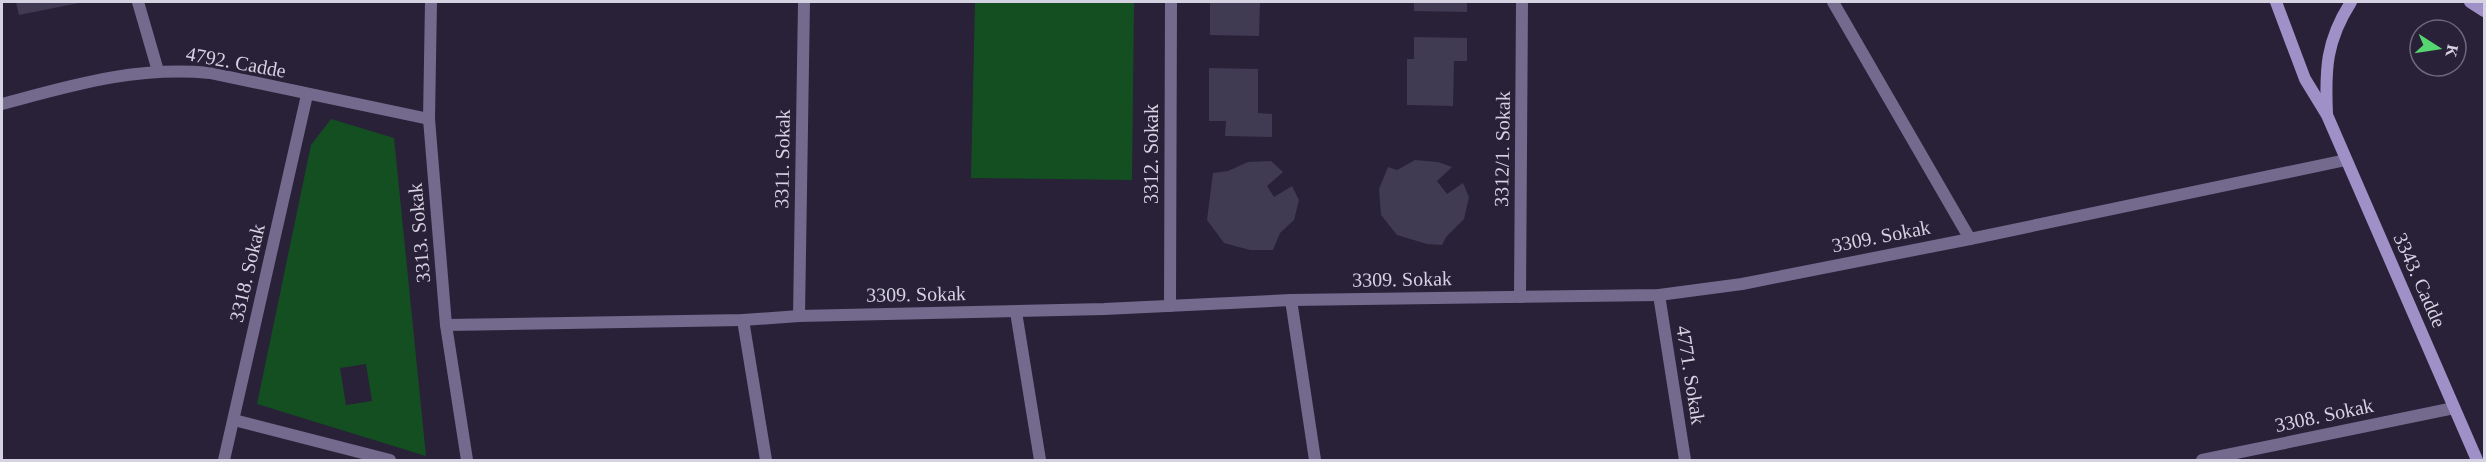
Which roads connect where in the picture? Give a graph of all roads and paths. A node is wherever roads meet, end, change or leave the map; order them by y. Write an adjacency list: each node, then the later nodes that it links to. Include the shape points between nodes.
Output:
1 (138, 2): 11 (street)
2 (431, 2): 15 (street, 3313. Sokak)
3 (804, 2): 23 (street, 3311. Sokak)
4 (1171, 2): 21 (street, 3312. Sokak)
5 (1522, 2): 19 (street, 3312/1. Sokak)
6 (1833, 2): 17 (street)
7 (2276, 2): 14 (street, 3343. Cadde, via 2305,79)
8 (2351, 2): 14 (street, 3343. Cadde, via 2329,46 2325,72)
9 (2470, 2): 10 (street)
10 (2484, 11)
11 (158, 71): 12 (street, 4792. Cadde, via 210,73); 13 (street, 4792. Cadde, via 87,81)
12 (308, 94): 15 (street, 4792. Cadde); 27 (street, 3318. Sokak)
13 (2, 104)
14 (2327, 115): 16 (street, 3343. Cadde)
15 (429, 119): 25 (street, 3313. Sokak)
16 (2346, 160): 17 (street, 3309. Sokak); 26 (street, 3343. Cadde)
17 (1970, 239): 18 (street, 3309. Sokak, via 1742,284)
18 (1659, 295): 19 (street, 3309. Sokak); 34 (street, 4771. Sokak)
19 (1520, 297): 20 (street, 3309. Sokak)
20 (1291, 300): 21 (street, 3309. Sokak); 33 (street)
21 (1170, 306): 22 (street, 3309. Sokak)
22 (1016, 312): 23 (street, 3309. Sokak); 32 (street)
23 (799, 316): 24 (street, 3309. Sokak)
24 (743, 320): 25 (street, 3309. Sokak); 31 (street)
25 (446, 325): 30 (street, 3313. Sokak)
26 (2454, 408): 35 (street, 3308. Sokak); 36 (street, 3343. Cadde)
27 (234, 420): 28 (street, 3318. Sokak); 29 (street)
28 (224, 460)
29 (390, 460)
30 (467, 460)
31 (766, 460)
32 (1040, 460)
33 (1315, 460)
34 (1685, 460)
35 (2202, 460)
36 (2477, 460)

